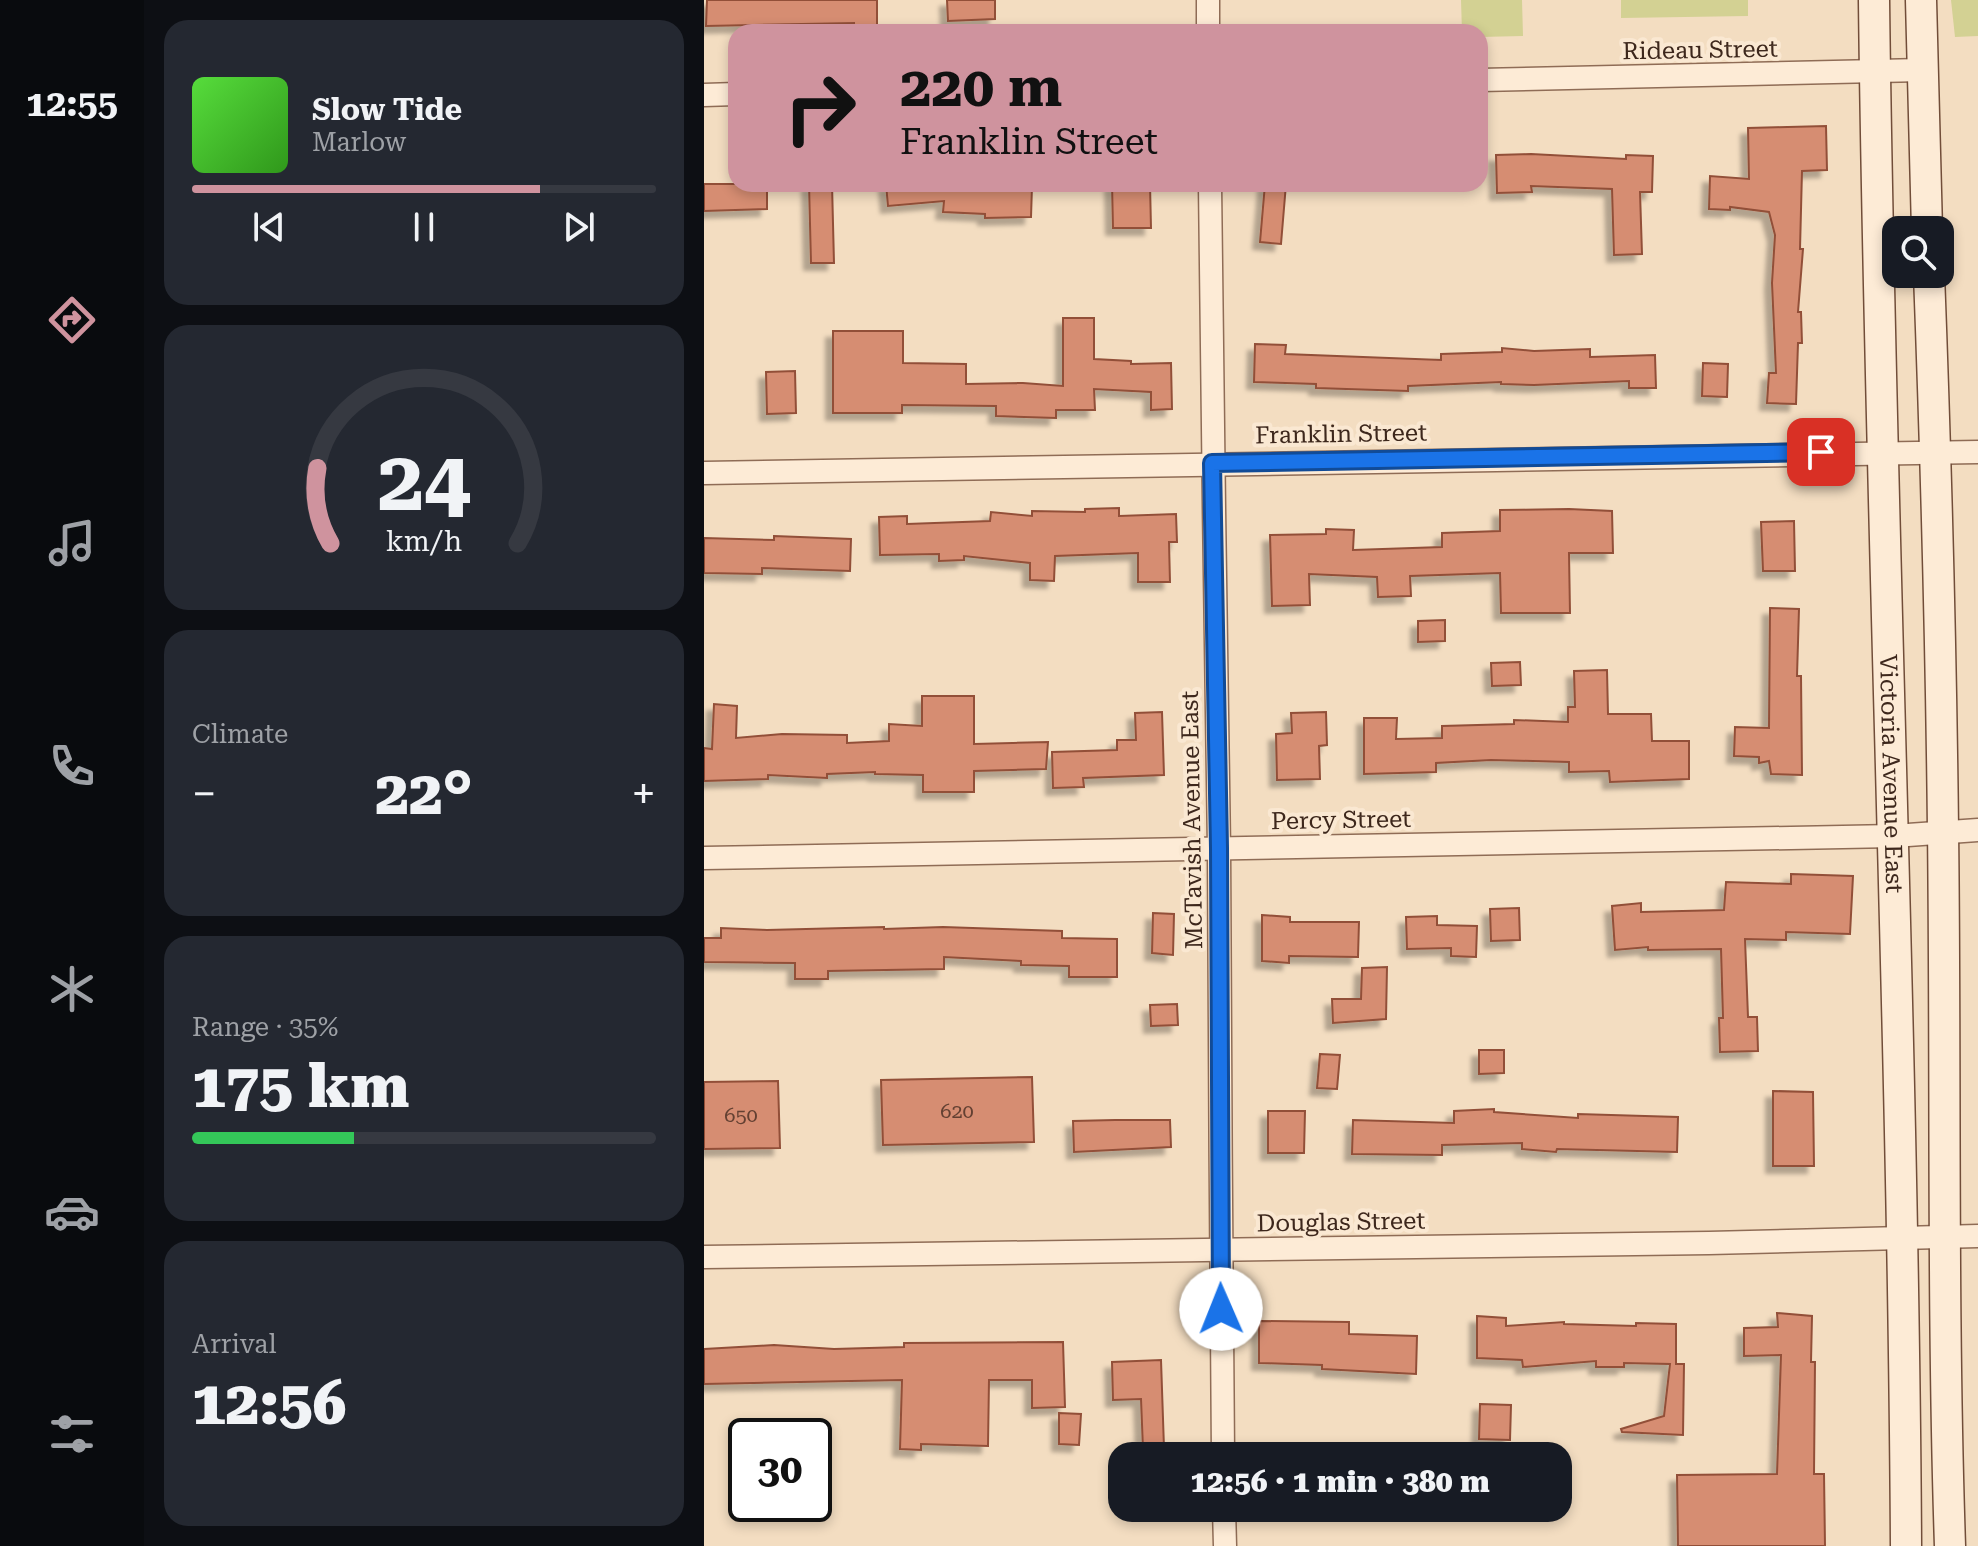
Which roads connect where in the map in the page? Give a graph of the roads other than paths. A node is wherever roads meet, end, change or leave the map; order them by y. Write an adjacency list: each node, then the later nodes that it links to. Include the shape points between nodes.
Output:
1 (1208, 0): 4 (street)
2 (1874, 0): 6 (main road, Victoria Avenue East)
3 (1921, 0): 5 (main road)
4 (1208, 24)
5 (1922, 70): 6 (street, Rideau Street); 11 (main road)
6 (1875, 72): 7 (street, Rideau Street); 13 (main road, Victoria Avenue East)
7 (1488, 80)
8 (728, 94): 9 (street)
9 (704, 95)
10 (1210, 192): 16 (street, McTavish Avenue East)
11 (1927, 216)
12 (1929, 288): 14 (main road, Victoria Avenue East)
13 (1881, 451): 14 (street, Franklin Street); 16 (street, Franklin Street); 20 (main road, Victoria Avenue East)
14 (1935, 452): 15 (street, Franklin Street); 19 (main road, Victoria Avenue East)
15 (1978, 452)
16 (1212, 463): 17 (street, Franklin Street); 21 (street, McTavish Avenue East)
17 (704, 473)
18 (1978, 830): 19 (street, Percy Street)
19 (1943, 831): 20 (street, Percy Street); 24 (main road, Victoria Avenue East)
20 (1894, 836): 21 (street, Percy Street); 25 (main road, Victoria Avenue East)
21 (1219, 848): 22 (street, Percy Street); 26 (street, McTavish Avenue East)
22 (704, 858)
23 (1978, 1236): 24 (street, Douglas Street)
24 (1944, 1237): 25 (street, Douglas Street); 32 (main road, Victoria Avenue East)
25 (1904, 1238): 26 (street, Douglas Street); 31 (main road, Victoria Avenue East)
26 (1220, 1250): 27 (street, Douglas Street); 28 (street, McTavish Avenue East)
27 (704, 1257)
28 (1223, 1442)
29 (1224, 1522): 30 (street)
30 (1225, 1546)
31 (1906, 1546)
32 (1950, 1546)

